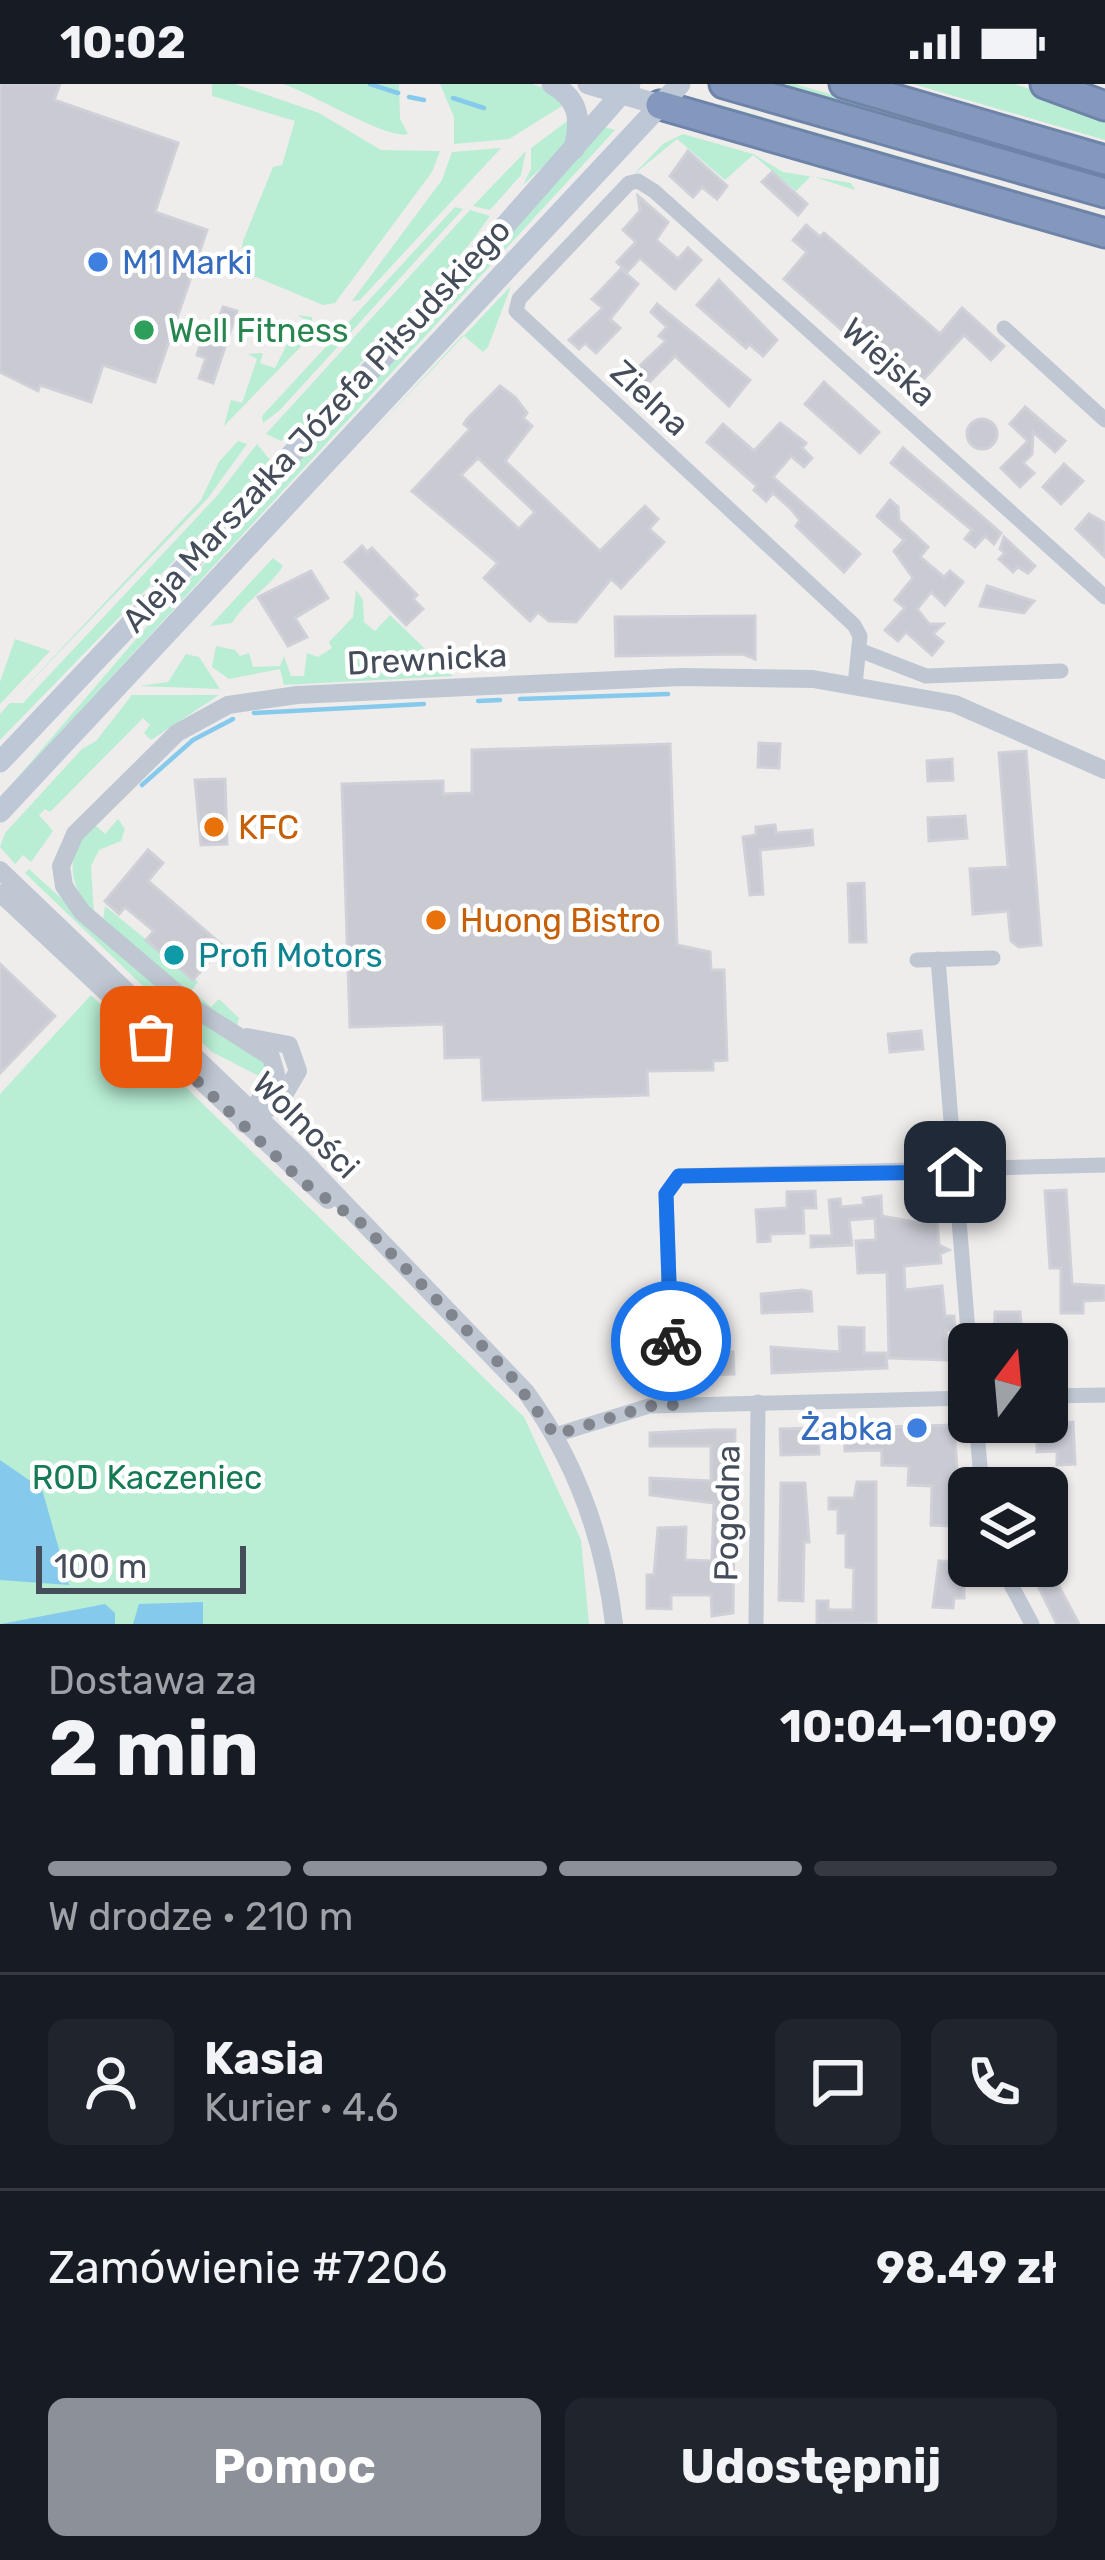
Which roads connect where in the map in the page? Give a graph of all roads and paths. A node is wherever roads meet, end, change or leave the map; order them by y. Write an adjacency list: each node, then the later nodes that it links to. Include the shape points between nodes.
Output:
1 (552, 84): 9 (main road, via 578,112)
2 (588, 84): 6 (main road)
3 (724, 84): 12 (highway)
4 (844, 84): 10 (highway)
5 (1045, 84): 8 (highway)
6 (626, 89): 7 (main road); 9 (main road, Aleja Marszałka Józefa Piłsudskiego)
7 (670, 94): 13 (highway); 22 (main road, Aleja Marszałka Józefa Piłsudskiego)
8 (1105, 106)
9 (574, 150): 20 (main road, Aleja Marszałka Józefa Piłsudskiego)
10 (1105, 160)
11 (629, 183): 16 (street, Wiejska, via 654,191); 17 (street, Zielna, via 516,311 854,625)
12 (1105, 193)
13 (1105, 233)
14 (1004, 328): 15 (street)
15 (1105, 420)
16 (1105, 597)
17 (859, 650): 18 (street, via 926,676); 19 (street)
18 (1061, 671)
19 (855, 685): 21 (street, Drewnicka, via 976,711); 28 (street, Drewnicka, via 734,676 256,697 206,715 164,744 75,834 62,878 82,912 196,1010 240,1036 281,1042 297,1060 295,1085)
20 (0, 762)
21 (1105, 770)
22 (4, 811)
23 (0, 870): 28 (street, Wolności)
24 (0, 893): 28 (street, Wolności)
25 (993, 958): 26 (street)
26 (938, 959): 27 (street); 30 (street)
27 (917, 960)
28 (252, 1118): 37 (street, Wolności, via 508,1372)
29 (1105, 1165): 30 (street)
30 (955, 1172): 31 (street); 36 (street, via 692,1173 671,1182)
31 (967, 1323)
32 (1105, 1395): 33 (street)
33 (1068, 1396)
34 (948, 1397): 35 (street)
35 (758, 1402): 36 (street); 40 (street, Pogodna)
36 (673, 1405): 37 (street)
37 (555, 1435): 39 (street, Wolności, via 598,1531)
38 (1012, 1587): 41 (street)
39 (614, 1624)
40 (756, 1624)
41 (1032, 1624)

